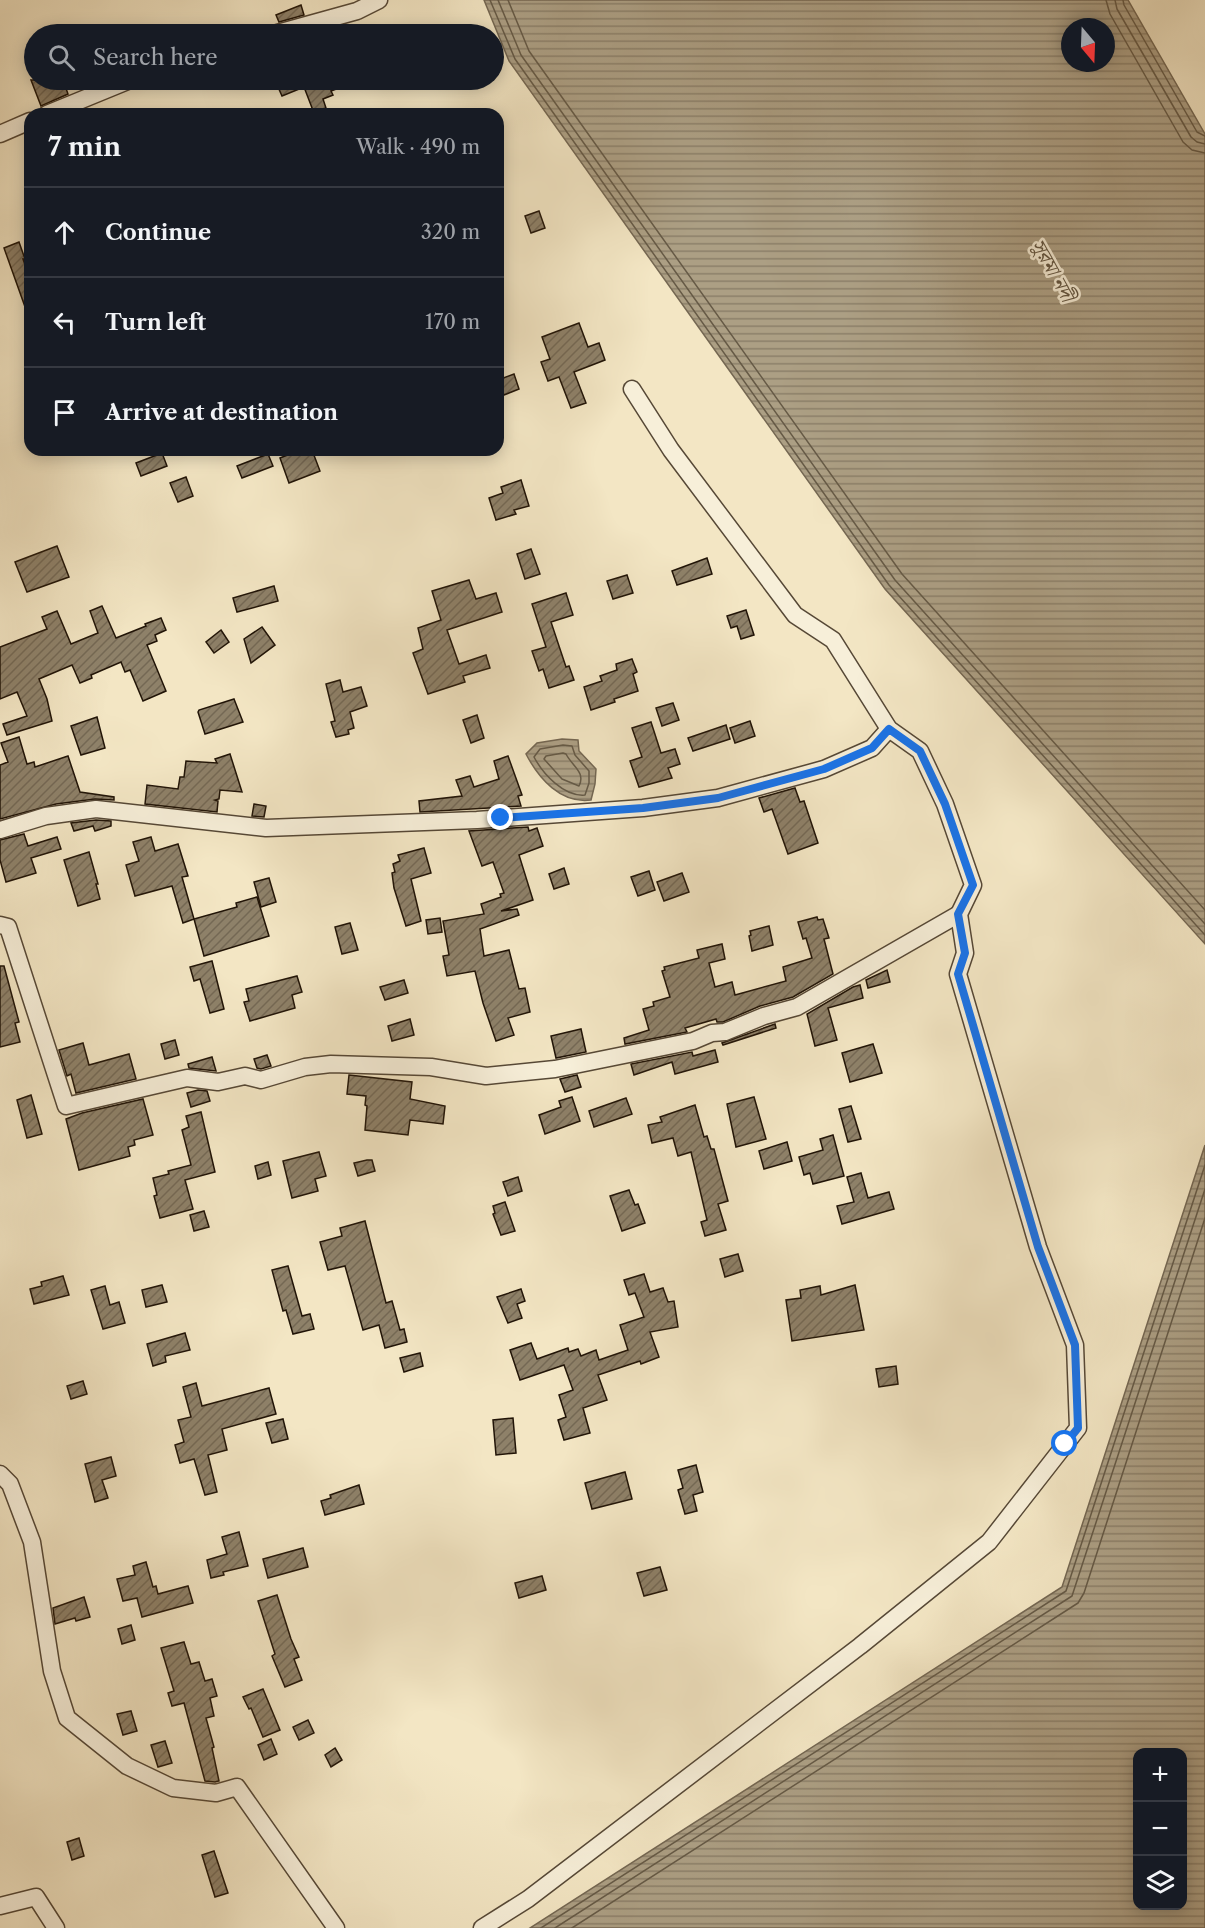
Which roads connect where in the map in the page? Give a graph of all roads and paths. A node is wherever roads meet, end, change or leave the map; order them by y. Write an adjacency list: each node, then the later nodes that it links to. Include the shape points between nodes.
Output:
1 (379, 0): 2 (street, via 357,11)
2 (310, 24)
3 (106, 90): 4 (street)
4 (62, 108)
5 (24, 124): 6 (street)
6 (0, 134)
7 (632, 389): 8 (street, via 671,450 795,615 833,640)
8 (889, 729): 9 (street, via 872,748 824,769 718,798 643,808 477,820 266,828 96,809 46,816); 10 (street, via 920,751 945,804 973,885)
9 (0, 830)
10 (958, 914): 11 (street, via 797,1007 693,1041 555,1069 486,1076 431,1067 331,1064 261,1080 245,1076 218,1082 188,1078 66,1106 8,927); 16 (street, via 965,953 958,974 1038,1247 1075,1345 1078,1428 989,1542 860,1646 528,1899)
11 (0, 925)
12 (0, 1474): 15 (street, via 10,1484 32,1542 52,1671 67,1718 127,1766 173,1788 216,1793 237,1787)
13 (0, 1906): 14 (street, via 36,1897)
14 (56, 1928)
15 (336, 1928)
16 (482, 1928)

